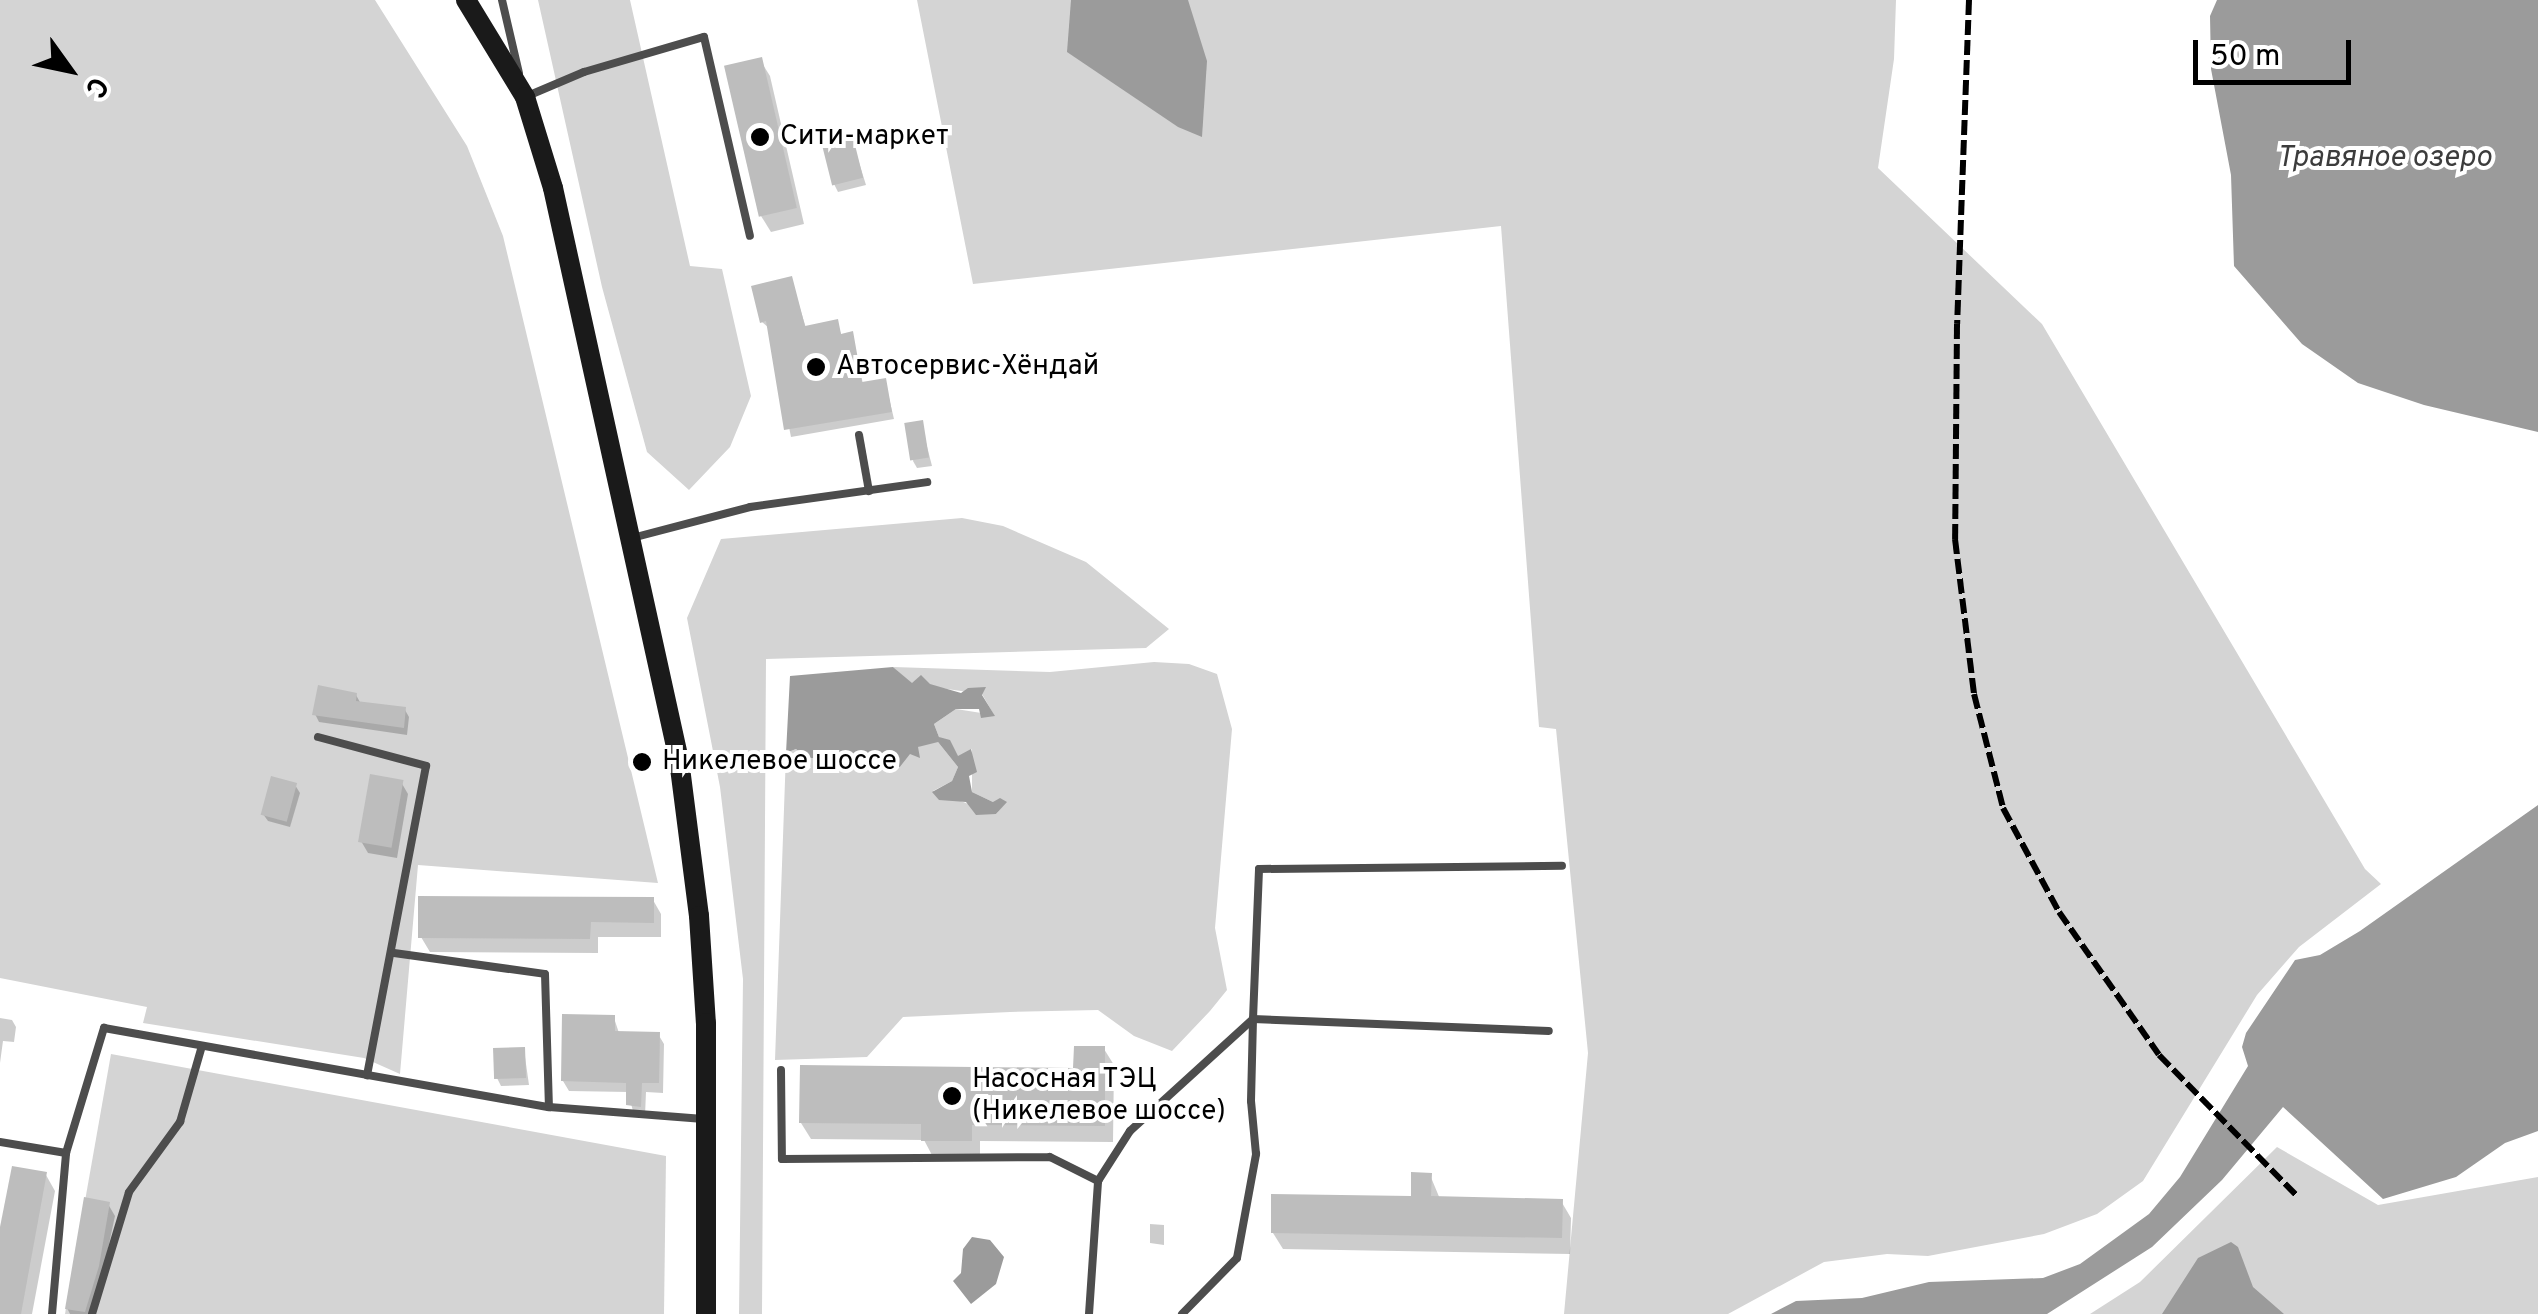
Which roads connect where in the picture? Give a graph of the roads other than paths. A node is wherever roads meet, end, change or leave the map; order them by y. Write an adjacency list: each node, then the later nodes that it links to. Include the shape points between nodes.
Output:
1 (466, 0): 3 (main road)
2 (502, 0): 3 (lane)
3 (525, 97): 4 (lane, via 704,37); 8 (main road, via 553,188)
4 (750, 236)
5 (859, 435): 7 (lane)
6 (927, 482): 7 (lane)
7 (869, 490): 8 (lane, via 750,507)
8 (628, 540): 18 (main road, via 688,816)
9 (318, 736): 11 (lane, via 426,766)
10 (1562, 866): 12 (lane, via 1259,869)
11 (394, 953): 16 (lane); 17 (lane, via 545,974)
12 (1252, 1019): 13 (lane); 21 (lane, via 1130,1131); 26 (lane, via 1256,1154 1238,1258)
13 (1550, 1031)
14 (202, 1046): 16 (lane); 20 (lane, via 104,1028); 23 (lane, via 180,1122 129,1192)
15 (781, 1070): 21 (lane, via 782,1159 1050,1157)
16 (367, 1075): 17 (lane)
17 (549, 1108): 18 (lane)
18 (708, 1119): 24 (main road)
19 (0, 1142): 20 (lane)
20 (66, 1153): 22 (lane)
21 (1098, 1181): 25 (lane)
22 (52, 1314)
23 (92, 1314)
24 (706, 1314)
25 (1089, 1314)
26 (1182, 1314)

